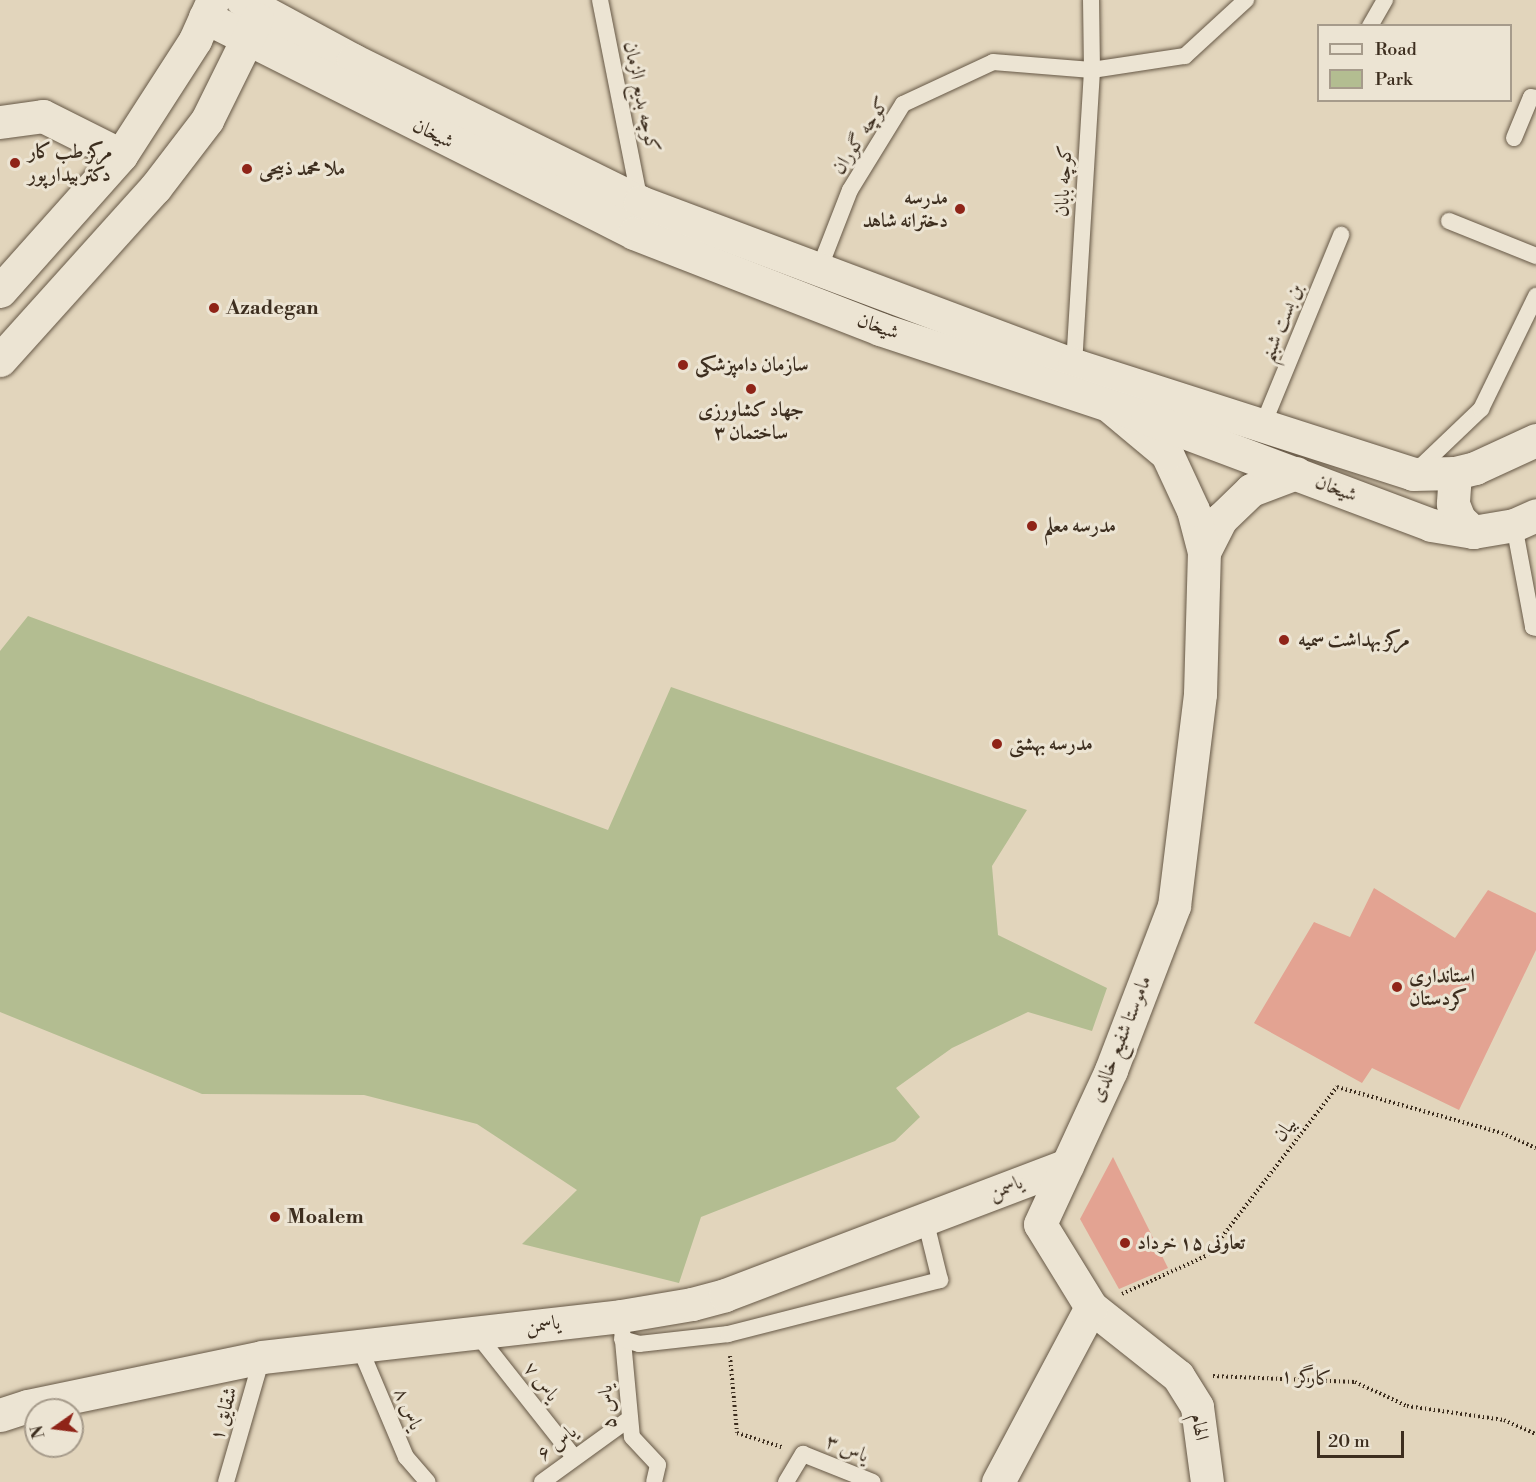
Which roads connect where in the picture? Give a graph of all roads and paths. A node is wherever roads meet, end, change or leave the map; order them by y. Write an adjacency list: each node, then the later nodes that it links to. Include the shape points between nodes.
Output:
1 (600, 0): 13 (lane, کوچه بدیع الزمان)
2 (1091, 0): 8 (lane, کوچه بابان)
3 (1246, 0): 8 (lane, کوچه گوران, via 1185,56)
4 (1385, 0): 7 (lane)
5 (209, 8): 6 (street); 12 (street, via 168,87)
6 (254, 12): 13 (street, شیخان); 17 (street, شیخان, via 634,233); 20 (street, via 231,77 207,120 162,180)
7 (1371, 24)
8 (1092, 70): 17 (lane, کوچه گوران, via 993,62 903,104 850,190); 21 (lane, کوچه بابان)
9 (1536, 98): 11 (lane, via 1531,97)
10 (0, 122): 12 (street, via 43,116)
11 (1514, 138)
12 (121, 155): 18 (street)
13 (640, 202): 17 (street, شیخان)
14 (1449, 220): 16 (lane)
15 (1341, 235): 23 (lane, بن بست شبنم)
16 (1536, 256)
17 (812, 286): 21 (street, شیخان); 22 (street, شیخان)
18 (0, 291)
19 (1536, 296): 27 (lane, via 1481,409)
20 (0, 360)
21 (1074, 365): 23 (street, شیخان)
22 (1112, 408): 25 (street, شیخان); 30 (street, via 1167,454 1193,510)
23 (1262, 427): 27 (street, شیخان)
24 (1536, 440): 26 (street, شیخان)
25 (1296, 473): 29 (street, شیخان, via 1431,525); 30 (street, via 1251,490 1221,519)
26 (1455, 473): 27 (street, شیخان); 29 (street, via 1453,504 1459,519)
27 (1413, 474)
28 (1525, 520): 29 (street, شیخان); 31 (lane)
29 (1473, 532)
30 (1204, 552): 33 (street, ماموستا شفیع خالدی, via 1200,694 1174,906 1111,1070)
31 (1536, 628)
32 (1536, 1148): 35 (path, بیان, via 1502,1133 1337,1087 1208,1255)
33 (1067, 1165): 34 (street, یاسمن); 35 (street, ماموستا شفیع خالدی, via 1040,1224)
34 (925, 1219): 36 (street, یاسمن, via 725,1295); 38 (lane, via 940,1280)
35 (1091, 1307): 41 (street); 53 (street)
36 (622, 1328): 37 (street, یاسمن); 38 (lane, via 639,1344); 43 (lane, یاس ۵)
37 (476, 1333): 39 (street, یاسمن); 46 (lane, یاس ۷)
38 (728, 1334): 45 (path, via 737,1433)
39 (359, 1346): 40 (street, یاسمن); 48 (lane, یاس ۸, via 406,1457)
40 (262, 1358): 42 (street, یاسمن, via 28,1406); 47 (lane, شقایق ۱)
41 (1178, 1376): 44 (path, کارگر ۱, via 1263,1375 1355,1382 1407,1406 1504,1420); 54 (street, الهام, via 1197,1407)
42 (0, 1416)
43 (629, 1419): 46 (lane, یاس ۶); 50 (lane, یاس ۵, via 632,1437 658,1465)
44 (1536, 1434)
45 (803, 1454): 51 (lane, یاس ۳); 52 (lane, یاس ۳)
46 (574, 1457): 49 (lane, یاس ۶)
47 (226, 1482)
48 (428, 1482)
49 (542, 1482)
50 (654, 1482)
51 (786, 1482)
52 (873, 1482)
53 (998, 1482)
54 (1207, 1482)

